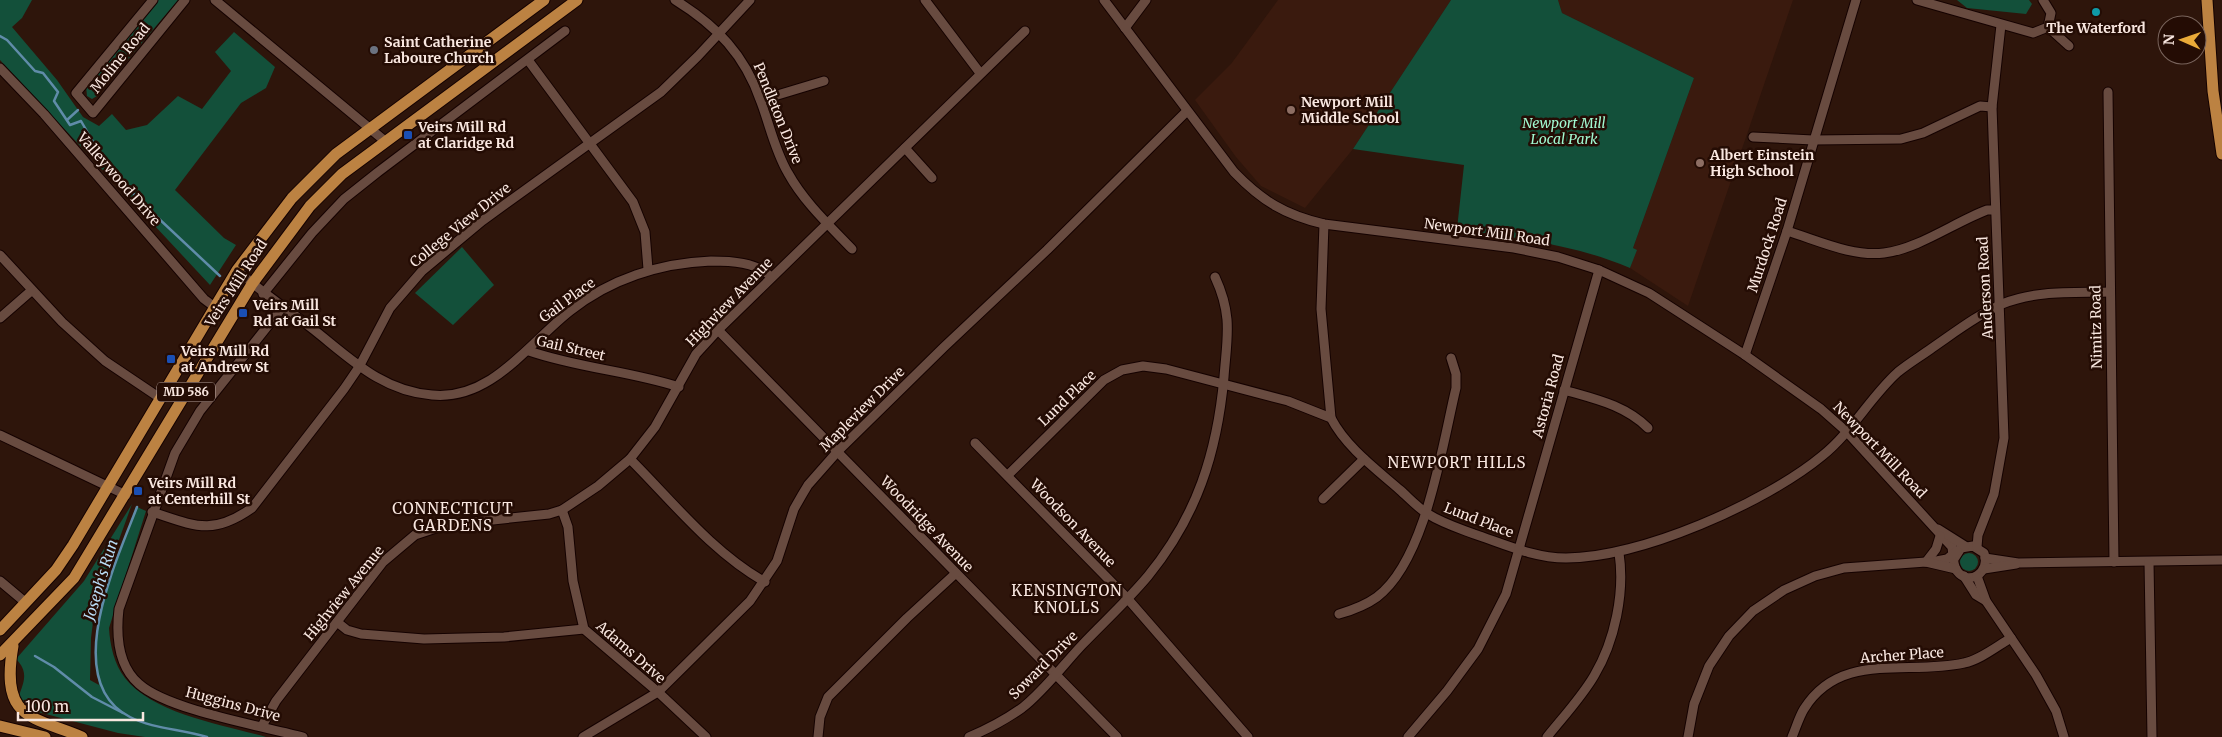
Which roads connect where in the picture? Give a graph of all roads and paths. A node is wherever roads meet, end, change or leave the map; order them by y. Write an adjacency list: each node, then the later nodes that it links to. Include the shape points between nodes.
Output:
1 (153, 0): 2 (street, Moline Road, via 76,93 93,113)
2 (185, 0)
3 (215, 0): 31 (street)
4 (544, 0): 31 (main road, Veirs Mill Road / MD 586)
5 (577, 0): 34 (main road, Veirs Mill Road / MD 586)
6 (675, 0): 20 (street, Pendleton Drive)
7 (750, 0): 20 (street, College View Drive)
8 (924, 0): 24 (street)
9 (1104, 0): 16 (street, Newport Mill Road)
10 (1146, 0): 16 (street)
11 (1856, 0): 33 (street, Murdock Road)
12 (1917, 0): 15 (street)
13 (2043, 0): 17 (street, via 2050,13)
14 (2207, 0): 27 (main road)
15 (2001, 25): 17 (street, via 2032,33); 29 (street, Anderson Road)
16 (1125, 28): 30 (street, Newport Mill Road)
17 (2048, 28): 21 (street)
18 (565, 31): 22 (street, Veirs Mill Road)
19 (1024, 31): 24 (street, Highview Avenue)
20 (720, 32): 28 (street, Pendleton Drive, via 744,64); 35 (street, College View Drive, via 660,92)
21 (2069, 46)
22 (528, 60): 35 (street); 53 (street, Veirs Mill Road, via 344,199)
23 (0, 68): 55 (street, Valleywood Drive, via 44,114 204,299)
24 (980, 73): 36 (street, Highview Avenue)
25 (824, 81): 28 (street)
26 (2108, 92): 52 (street, Nimitz Road)
27 (2218, 93): 37 (main road)
28 (761, 100): 40 (street, Pendleton Drive, via 788,174)
29 (1992, 106): 33 (street, via 1980,106 1923,133 1901,139); 39 (street, Anderson Road)
30 (1187, 111): 41 (street, Newport Mill Road, via 1234,172 1254,192 1288,212); 72 (street, Mapleview Drive)
31 (371, 129): 34 (street); 46 (main road, Veirs Mill Road / MD 586, via 310,178)
32 (1753, 137): 33 (street)
33 (1813, 140): 42 (street, Murdock Road)
34 (385, 142): 50 (main road, Veirs Mill Road / MD 586, via 342,174 310,206)
35 (589, 143): 45 (street, via 633,202 644,232); 62 (street, College View Drive, via 482,220 422,270 390,308)
36 (905, 148): 38 (street); 40 (street, Highview Avenue)
37 (2222, 154)
38 (932, 178)
39 (1994, 210): 42 (street, via 1979,213 1913,244 1884,253 1849,250); 54 (street, Anderson Road)
40 (828, 224): 43 (street); 48 (street, Highview Avenue)
41 (1324, 224): 47 (street, Newport Mill Road, via 1514,248 1558,256); 67 (street, via 1321,309)
42 (1787, 231): 60 (street, Murdock Road)
43 (852, 248)
44 (0, 255): 51 (street)
45 (648, 269): 48 (street, Gail Place, via 718,261 749,265 764,270); 59 (street, Gail Place, via 603,289 571,310)
46 (237, 270): 50 (street, Gail Street); 55 (main road, Veirs Mill Road / MD 586)
47 (1599, 270): 60 (street, Newport Mill Road, via 1649,293); 65 (street, Astoria Road)
48 (771, 277): 58 (street, Highview Avenue)
49 (1216, 277): 63 (street, Soward Drive, via 1229,320)
50 (252, 284): 53 (street, Gail Street); 77 (main road, Veirs Mill Road / MD 586)
51 (31, 291): 57 (street); 66 (street, via 105,361)
52 (2110, 292): 54 (street, Lund Place, via 2043,293); 90 (street, Nimitz Road)
53 (263, 294): 56 (street, Gail Street)
54 (2000, 305): 69 (street, Lund Place, via 1898,372); 83 (street, Anderson Road, via 2004,438 1994,494)
55 (216, 308): 66 (main road, Veirs Mill Road / MD 586)
56 (282, 308): 62 (street, Gail Street); 80 (street, Huggins Drive, via 186,432)
57 (0, 318)
58 (718, 330): 64 (street, Highview Avenue, via 696,354); 72 (street, Woodridge Avenue)
59 (529, 351): 62 (street, Gail Street, via 476,387 434,396 390,386); 64 (street, Gail Street, via 555,360 656,379)
60 (1745, 355): 69 (street, Newport Mill Road, via 1821,408)
61 (1451, 358): 81 (street, via 1456,388)
62 (359, 367): 80 (street, College View Drive, via 258,501 246,512 227,524 212,527 189,524)
63 (1223, 384): 67 (street, Lund Place, via 1288,401); 75 (street, Lund Place, via 1151,367 1122,370 1104,380); 100 (street, Soward Drive, via 1216,439 1200,491 1171,546)
64 (679, 387): 73 (street, Highview Avenue, via 655,427)
65 (1564, 390): 68 (street, via 1621,407); 84 (street, Astoria Road)
66 (160, 398): 76 (main road, Veirs Mill Road / MD 586)
67 (1331, 418): 74 (street, Lund Place)
68 (1648, 428)
69 (1848, 432): 82 (street, Newport Mill Road); 85 (street, Lund Place, via 1822,456 1752,500 1701,524)
70 (0, 435): 76 (street)
71 (975, 443): 75 (street, Woodson Avenue)
72 (838, 451): 95 (street, Woodridge Avenue); 99 (street, Mapleview Drive, via 808,485 794,509 778,561)
73 (630, 459): 79 (street, Highview Avenue); 99 (street, via 715,545 742,569)
74 (1364, 459): 78 (street); 81 (street, Lund Place)
75 (1008, 475): 100 (street, Woodson Avenue)
76 (107, 487): 77 (street); 102 (main road, Veirs Mill Road / MD 586, via 74,545 56,570)
77 (126, 495): 107 (main road, Veirs Mill Road / MD 586, via 74,578)
78 (1323, 499)
79 (562, 510): 104 (street, Highview Avenue, via 445,525 415,535 383,562); 105 (street, Adams Drive, via 568,526 573,581)
80 (152, 512): 113 (street, Huggins Drive, via 119,609 119,649 126,667 138,684 163,699)
81 (1426, 514): 84 (street, Lund Place); 103 (street, via 1406,559 1387,588 1358,608)
82 (1938, 531): 86 (street, Newport Mill Road); 86 (street, Newport Mill Road); 89 (street, via 1936,549)
83 (1976, 547): 86 (street); 87 (street)
84 (1520, 550): 85 (street, Lund Place, via 1565,558); 123 (street, Astoria Road, via 1506,594 1478,649)
85 (1619, 552): 124 (street, via 1619,606 1610,640 1595,675)
86 (1958, 553): 89 (street, via 1947,559); 94 (street)
87 (1985, 558): 92 (street); 93 (street)
88 (2222, 560): 91 (street)
89 (1928, 562): 94 (street); 125 (street, via 1844,568 1815,576 1784,590 1753,611 1729,636 1709,666 1694,704)
90 (2114, 562): 91 (street); 92 (street)
91 (2149, 562): 128 (street)
92 (2018, 563): 93 (street)
93 (1984, 568): 97 (street)
94 (1956, 569): 96 (street)
95 (956, 573): 110 (street, Woodridge Avenue); 119 (street, via 828,697 820,717)
96 (1964, 576): 97 (street); 101 (street, via 1976,595)
97 (1978, 576): 101 (street)
98 (0, 580): 102 (street)
99 (765, 582): 111 (street, Mapleview Drive)
100 (1127, 598): 110 (street, Soward Drive); 122 (street, Woodson Avenue)
101 (1986, 600): 108 (street)
102 (25, 602): 106 (main road, Veirs Mill Road / MD 586)
103 (1339, 614)
104 (337, 622): 105 (street, via 347,630 361,634 424,639 504,637); 113 (street, Highview Avenue, via 276,701)
105 (584, 629): 111 (street, Adams Drive)
106 (0, 630)
107 (20, 634): 109 (main road, Veirs Mill Road / MD 586); 115 (main road, via 4,665 0,684 10,708 20,717)
108 (2011, 638): 126 (street, Archer Place, via 1966,663 1867,668 1837,677 1817,692 1803,710); 127 (street, via 2056,712)
109 (0, 655)
110 (1055, 674): 120 (street, Soward Drive, via 1023,707 994,726); 121 (street, Woodridge Avenue)
111 (658, 692): 117 (street, Mapleview Drive); 118 (street, Adams Drive)
112 (0, 726): 114 (main road)
113 (262, 726): 116 (street, Huggins Drive)
114 (45, 737)
115 (82, 737)
116 (303, 737)
117 (583, 737)
118 (706, 737)
119 (818, 737)
120 (969, 737)
121 (1116, 737)
122 (1248, 737)
123 (1408, 737)
124 (1547, 737)
125 (1688, 737)
126 (1792, 737)
127 (2064, 737)
128 (2152, 737)

